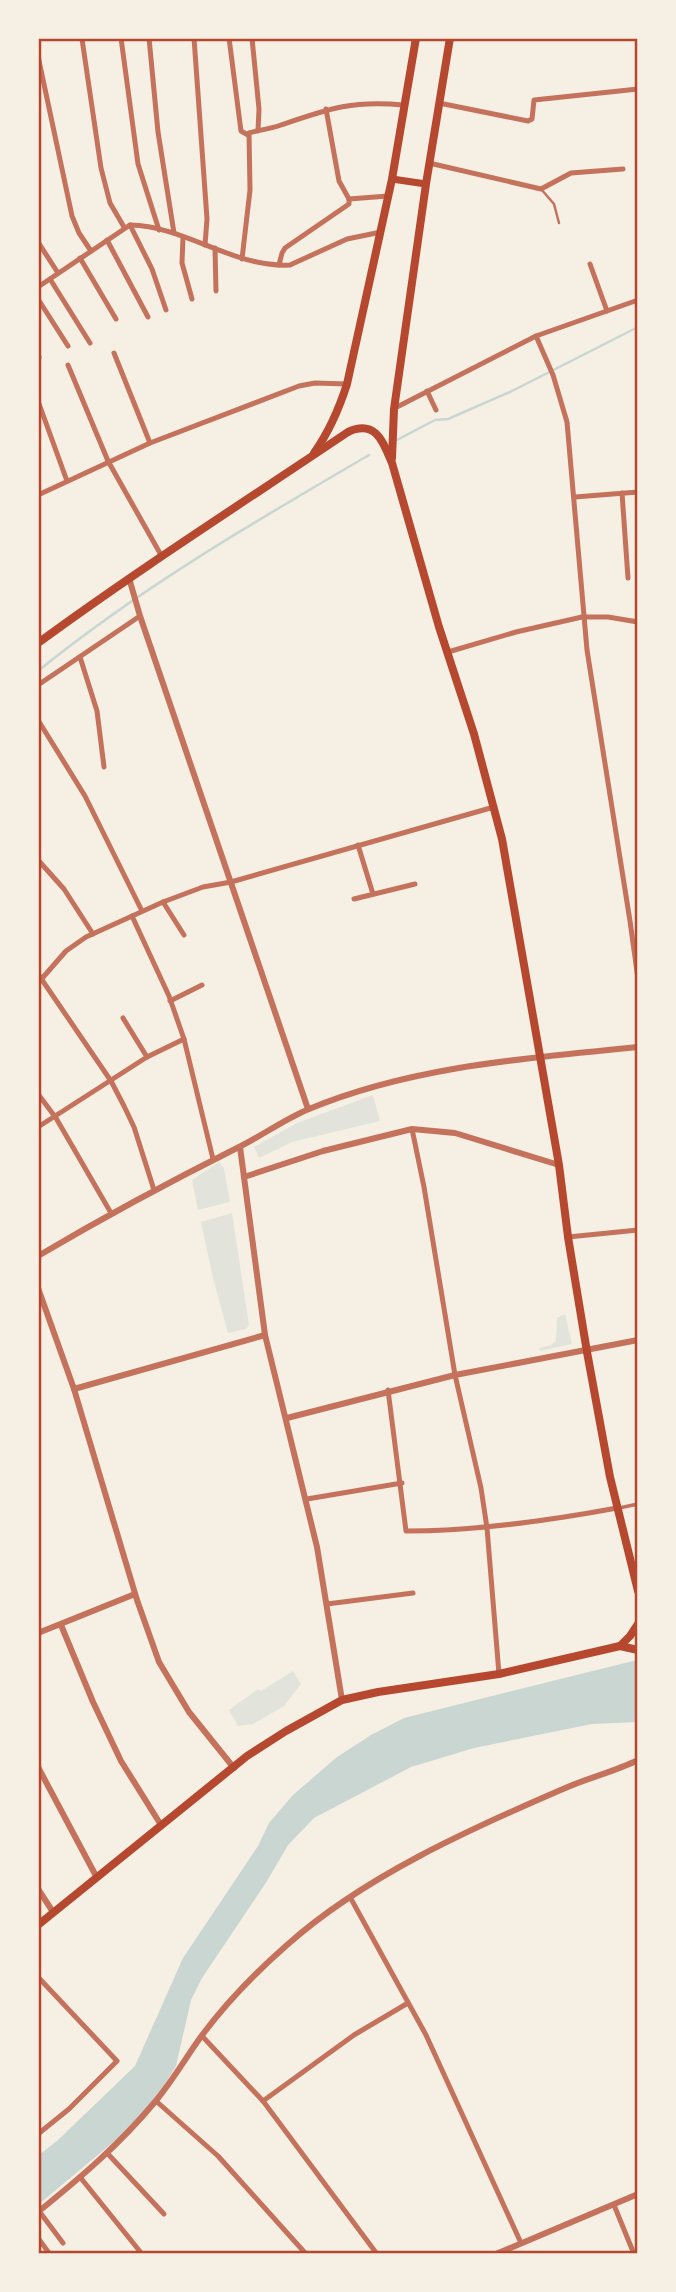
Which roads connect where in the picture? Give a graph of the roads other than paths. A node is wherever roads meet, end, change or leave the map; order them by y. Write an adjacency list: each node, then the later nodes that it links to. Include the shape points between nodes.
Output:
1 (121, 38): 25 (street, via 138,164)
2 (149, 38): 27 (street)
3 (194, 38): 31 (street)
4 (229, 38): 15 (street, via 240,131)
5 (252, 38): 14 (street)
6 (416, 38): 12 (main road)
7 (450, 38): 11 (main road)
8 (82, 39): 24 (street, via 101,168 110,203)
9 (38, 56): 33 (street, via 72,216)
10 (638, 89): 11 (street, via 534,100 528,121)
11 (439, 103): 16 (main road)
12 (404, 105): 13 (street, via 348,104); 18 (main road)
13 (326, 109): 14 (street); 22 (street, via 339,181)
14 (258, 131): 15 (street)
15 (249, 134): 35 (street, via 250,190)
16 (429, 163): 19 (main road); 20 (street)
17 (623, 169): 20 (street, via 571,173)
18 (392, 179): 19 (main road); 21 (main road)
19 (426, 184): 57 (main road)
20 (541, 189): 23 (lane, via 554,204)
21 (388, 196): 22 (street); 26 (main road)
22 (349, 199): 37 (street, via 349,204 285,248)
23 (559, 223)
24 (127, 226): 25 (street); 29 (street); 45 (street, via 152,269)
25 (159, 230): 27 (street)
26 (381, 232): 37 (street, via 347,239 289,265); 54 (main road)
27 (174, 233): 28 (street)
28 (183, 237): 31 (street); 43 (street, via 183,263)
29 (107, 240): 33 (street); 47 (street)
30 (38, 242): 38 (street)
31 (205, 245): 32 (street)
32 (215, 248): 35 (street); 41 (street)
33 (91, 251): 34 (street)
34 (80, 258): 38 (street); 48 (street)
35 (242, 259): 37 (street)
36 (590, 264): 46 (street)
37 (279, 265)
38 (58, 274): 39 (street)
39 (50, 279): 40 (street); 50 (street)
40 (38, 287)
41 (216, 290)
42 (38, 299): 51 (street)
43 (192, 299)
44 (638, 300): 46 (street)
45 (166, 310)
46 (607, 311): 49 (street)
47 (148, 317)
48 (116, 319)
49 (536, 337): 55 (street); 67 (street, via 567,422)
50 (90, 343)
51 (68, 346)
52 (114, 354): 59 (street)
53 (68, 365): 61 (street)
54 (347, 384): 59 (street, via 299,386); 60 (main road, via 340,407)
55 (427, 391): 57 (street); 58 (street)
56 (38, 401): 63 (street)
57 (394, 408): 62 (main road)
58 (436, 410)
59 (150, 443): 61 (street)
60 (310, 459): 62 (main road, via 361,428 378,434); 68 (main road)
61 (108, 461): 63 (street); 68 (street)
62 (392, 463): 75 (main road)
63 (67, 481): 66 (street)
64 (638, 492): 65 (street)
65 (622, 493): 67 (street); 70 (street)
66 (38, 495)
67 (575, 497): 72 (street)
68 (161, 555): 69 (main road)
69 (129, 578): 71 (street); 74 (main road)
70 (628, 578)
71 (140, 616): 76 (street); 83 (street)
72 (582, 617): 73 (street); 75 (street); 93 (street)
73 (638, 622)
74 (38, 643)
75 (448, 652): 80 (main road)
76 (80, 657): 77 (street); 79 (street, via 97,711)
77 (38, 685)
78 (38, 720): 88 (street, via 85,796)
79 (104, 766)
80 (494, 807): 81 (street); 100 (main road)
81 (358, 845): 83 (street); 85 (street)
82 (38, 860): 90 (street, via 64,889)
83 (232, 882): 87 (street); 103 (street)
84 (415, 884): 85 (street)
85 (373, 894): 86 (street)
86 (354, 899)
87 (163, 902): 88 (street); 91 (street)
88 (142, 911): 89 (street)
89 (132, 916): 90 (street); 95 (street)
90 (93, 934): 92 (street, via 68,949)
91 (184, 935)
92 (40, 978): 101 (street)
93 (638, 979)
94 (202, 985): 95 (street)
95 (170, 1001): 97 (street)
96 (123, 1018): 99 (street)
97 (184, 1039): 99 (street); 108 (street)
98 (638, 1047): 100 (street)
99 (147, 1057): 101 (street)
100 (539, 1057): 103 (street, via 408,1079); 109 (main road)
101 (111, 1081): 104 (street); 111 (street, via 134,1126)
102 (38, 1094): 104 (street)
103 (308, 1110): 107 (street)
104 (56, 1118): 105 (street); 112 (street)
105 (38, 1127)
106 (412, 1129): 109 (street, via 455,1133); 110 (street); 120 (street)
107 (240, 1147): 108 (street); 110 (street)
108 (213, 1159): 111 (street)
109 (559, 1164): 114 (main road)
110 (244, 1177): 117 (street)
111 (154, 1190): 112 (street)
112 (111, 1213): 115 (street)
113 (638, 1230): 114 (street)
114 (568, 1237): 119 (main road)
115 (38, 1256)
116 (38, 1288): 121 (street)
117 (265, 1335): 121 (street); 123 (street)
118 (638, 1340): 119 (street)
119 (587, 1352): 120 (street); 127 (main road)
120 (455, 1375): 122 (street); 128 (street)
121 (74, 1389): 131 (street)
122 (388, 1390): 123 (street); 124 (street)
123 (286, 1418): 125 (street)
124 (402, 1483): 125 (street); 128 (street, via 406,1531)
125 (306, 1499): 132 (street)
126 (638, 1504): 127 (street)
127 (617, 1508): 128 (street); 129 (main road)
128 (487, 1528): 138 (street)
129 (638, 1591)
130 (413, 1593): 132 (street)
131 (135, 1594): 134 (street); 142 (street, via 159,1662 189,1712)
132 (327, 1604): 139 (street)
133 (638, 1624): 136 (main road)
134 (61, 1625): 135 (street); 144 (street, via 121,1761)
135 (38, 1633)
136 (620, 1646): 137 (main road); 138 (main road)
137 (638, 1650)
138 (499, 1674): 139 (main road)
139 (342, 1700): 142 (main road, via 265,1743)
140 (635, 1761): 143 (street); 147 (street, via 473,1830)
141 (38, 1767): 145 (street)
142 (233, 1768): 144 (main road)
143 (638, 1771)
144 (161, 1825): 145 (main road)
145 (96, 1876): 148 (main road)
146 (38, 1889): 148 (street)
147 (350, 1897): 151 (street); 152 (street, via 288,1944 238,1992)
148 (53, 1912): 149 (main road)
149 (38, 1925)
150 (38, 1977): 155 (street, via 117,2061)
151 (408, 2003): 154 (street, via 354,2035); 164 (street)
152 (202, 2036): 153 (street); 154 (street)
153 (156, 2101): 156 (street); 167 (street, via 218,2156)
154 (263, 2101): 168 (street)
155 (38, 2134)
156 (108, 2154): 157 (street); 161 (street)
157 (80, 2177): 160 (street); 166 (street)
158 (638, 2194): 159 (street)
159 (614, 2205): 164 (street); 170 (street)
160 (39, 2212): 163 (street)
161 (164, 2214)
162 (38, 2238): 165 (street)
163 (63, 2243)
164 (522, 2243): 169 (street)
165 (49, 2253)
166 (142, 2253)
167 (306, 2253)
168 (377, 2253)
169 (496, 2253)
170 (635, 2253)

